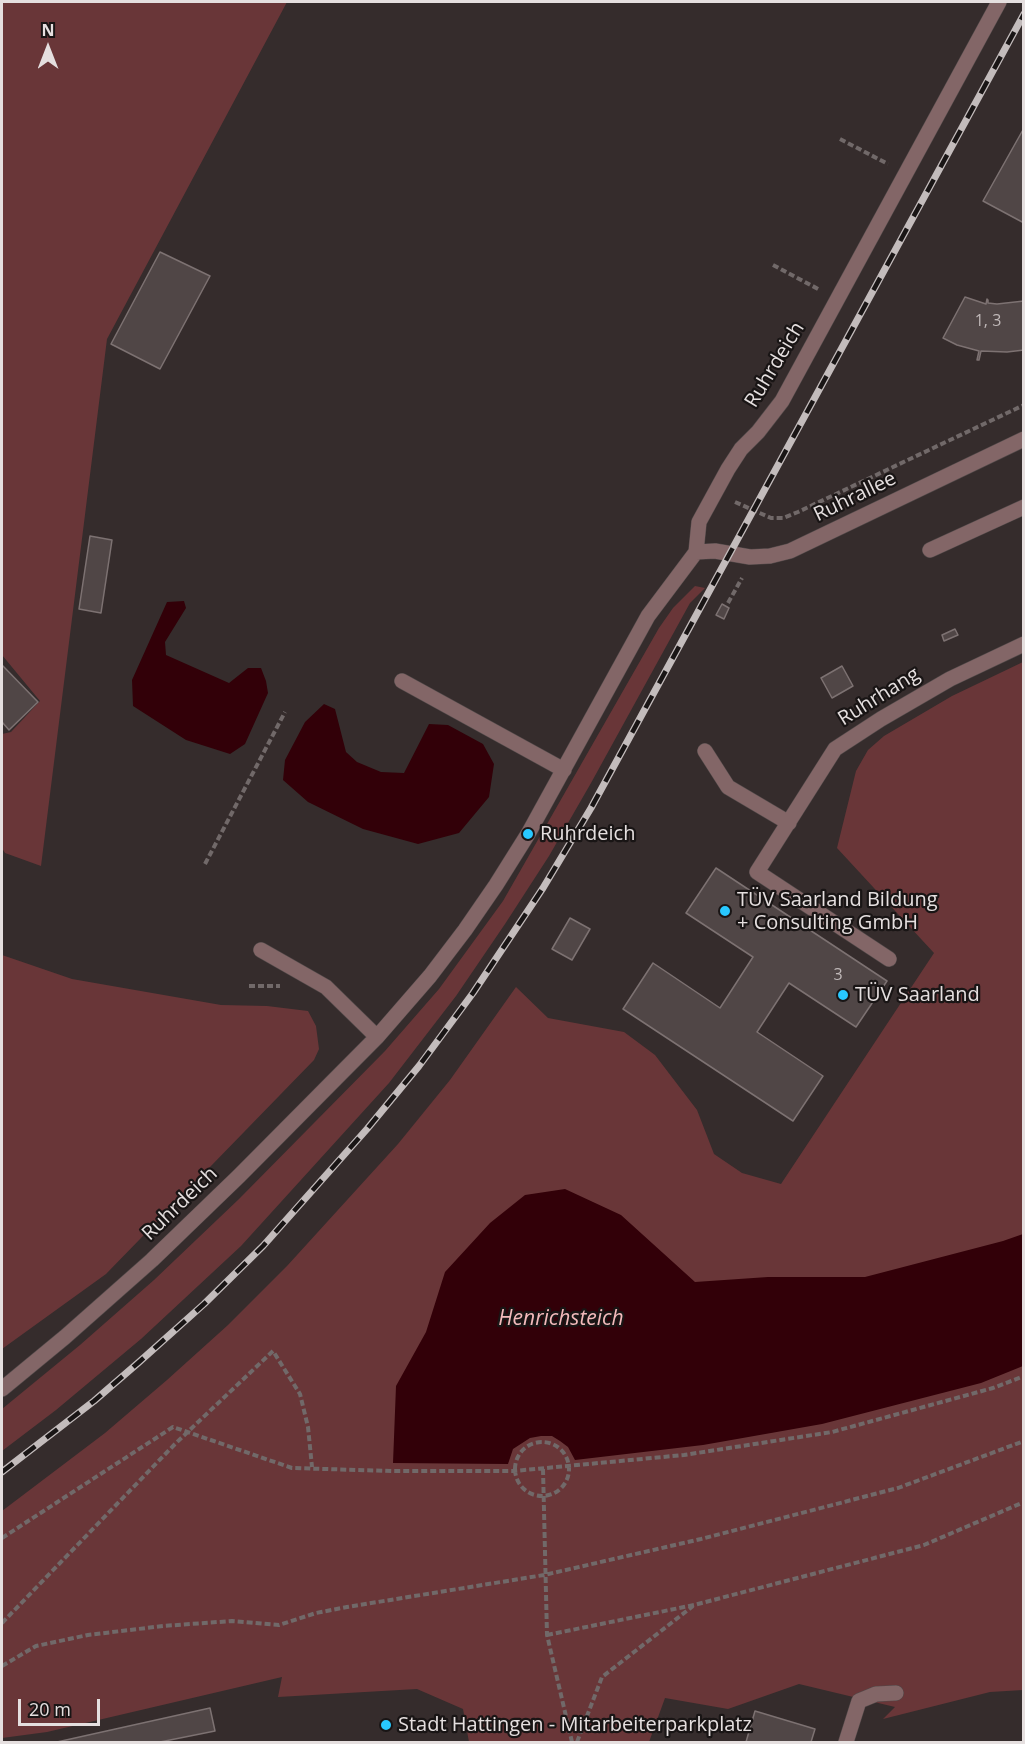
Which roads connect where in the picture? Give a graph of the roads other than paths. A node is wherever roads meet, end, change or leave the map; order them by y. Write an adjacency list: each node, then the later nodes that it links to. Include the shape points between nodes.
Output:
1 (999, 2): 5 (street, Ruhrdeich, via 782,401 741,449 711,499 699,522)
2 (1023, 439): 5 (street, Ruhrallee, via 790,551 750,557)
3 (1023, 507): 4 (street)
4 (930, 550)
5 (696, 552): 9 (street, Ruhrdeich, via 648,616)
6 (1023, 644): 10 (street, Ruhrhang, via 950,679 835,749)
7 (402, 681): 9 (street)
8 (705, 751): 10 (street, via 728,787)
9 (564, 770): 13 (street, Ruhrdeich, via 490,894 430,976)
10 (789, 823): 12 (street, Ruhrhang, via 757,872)
11 (261, 950): 13 (street, via 326,987)
12 (889, 959)
13 (376, 1036): 14 (street, Ruhrdeich, via 152,1260)
14 (2, 1389)
15 (897, 1693): 16 (street, via 876,1694 859,1701)
16 (846, 1743)

